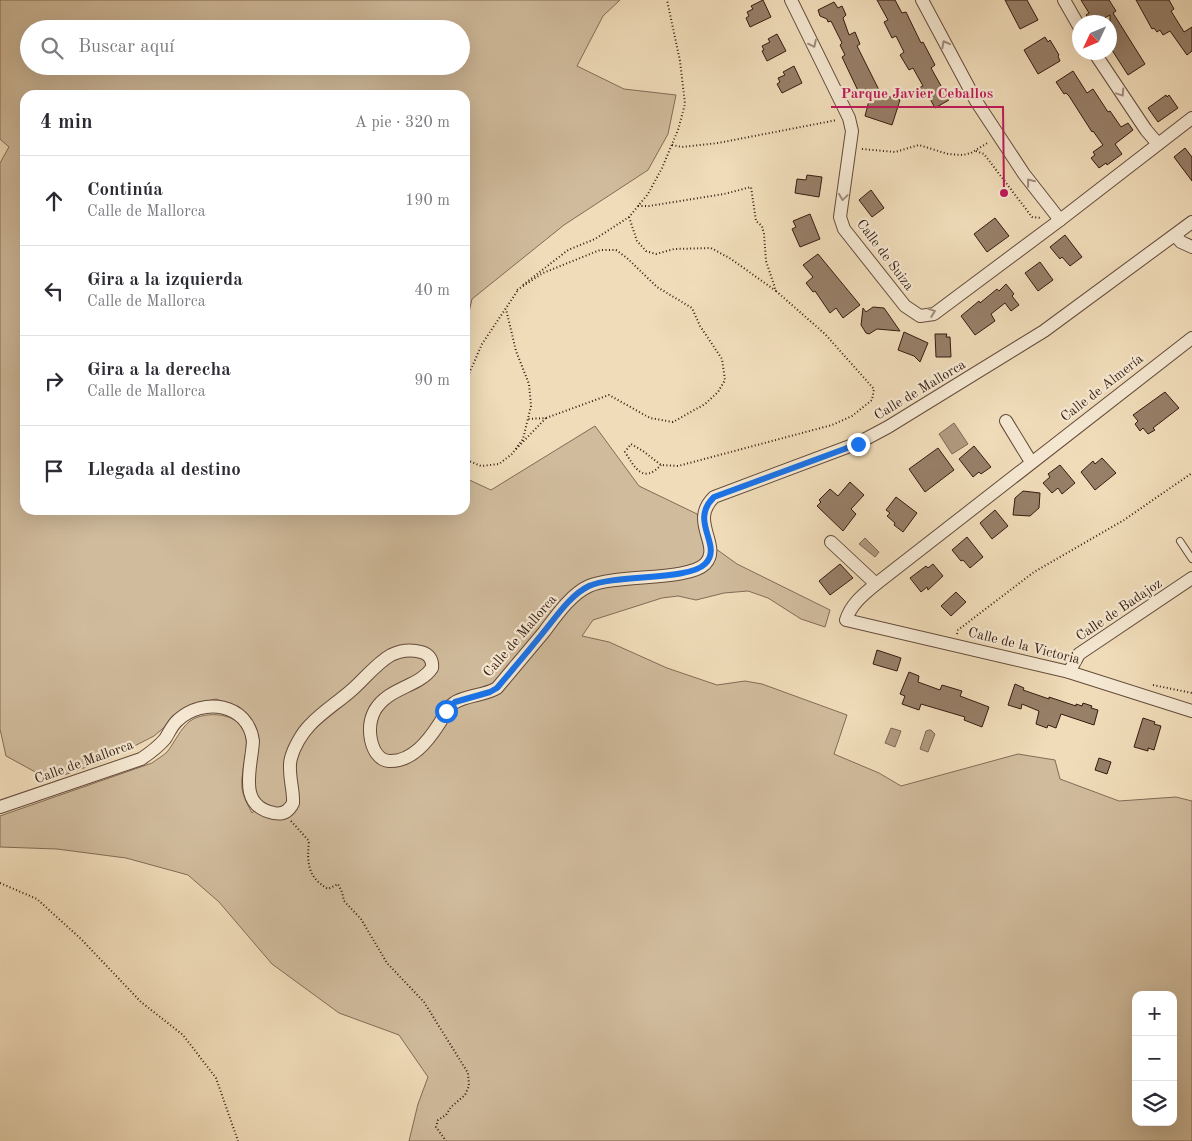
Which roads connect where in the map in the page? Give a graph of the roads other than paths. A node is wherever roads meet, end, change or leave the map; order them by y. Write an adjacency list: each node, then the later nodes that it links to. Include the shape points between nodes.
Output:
1 (791, 0): 8 (street, Calle de Suiza, one-way to 8, via 849,118 852,131 840,217 844,229 904,306 920,316 934,314)
2 (922, 0): 8 (street, one-way to 2, via 1024,174 976,101)
3 (1064, 0): 4 (street)
4 (1073, 15)
5 (1099, 60): 7 (street, one-way to 7)
6 (1192, 118): 7 (street, Calle de Suiza)
7 (1158, 144): 8 (street, Calle de Suiza)
8 (1060, 220)
9 (1192, 222): 10 (street, Calle de Mallorca)
10 (1175, 235): 11 (street); 23 (street, Calle de Mallorca, via 1044,331 888,427 858,444 714,497 703,517 710,546 710,556 705,564 690,572 606,581 586,588 561,611 497,688 455,702 419,749 404,758 384,760 376,754 369,732 374,711 390,694 429,673 432,668 433,662 426,653 411,650 391,655 380,663 305,731 291,758 293,803 286,812 274,813 261,807 249,793 253,741 250,727 238,712 211,706 178,720 157,747 141,759)
11 (1192, 247)
12 (1192, 338): 14 (street, Calle de Almería)
13 (1006, 421): 14 (street)
14 (1031, 462): 19 (street, Calle de Almería)
15 (1180, 541): 17 (lane)
16 (831, 542): 19 (street)
17 (1192, 559)
18 (1192, 578): 21 (street, Calle de Badajoz, via 1079,654)
19 (876, 584): 20 (street, Calle de Almería, via 857,600)
20 (846, 620): 21 (street, Calle de la Victoria)
21 (1069, 672): 22 (street, Calle de la Victoria)
22 (1192, 711)
23 (0, 807)

